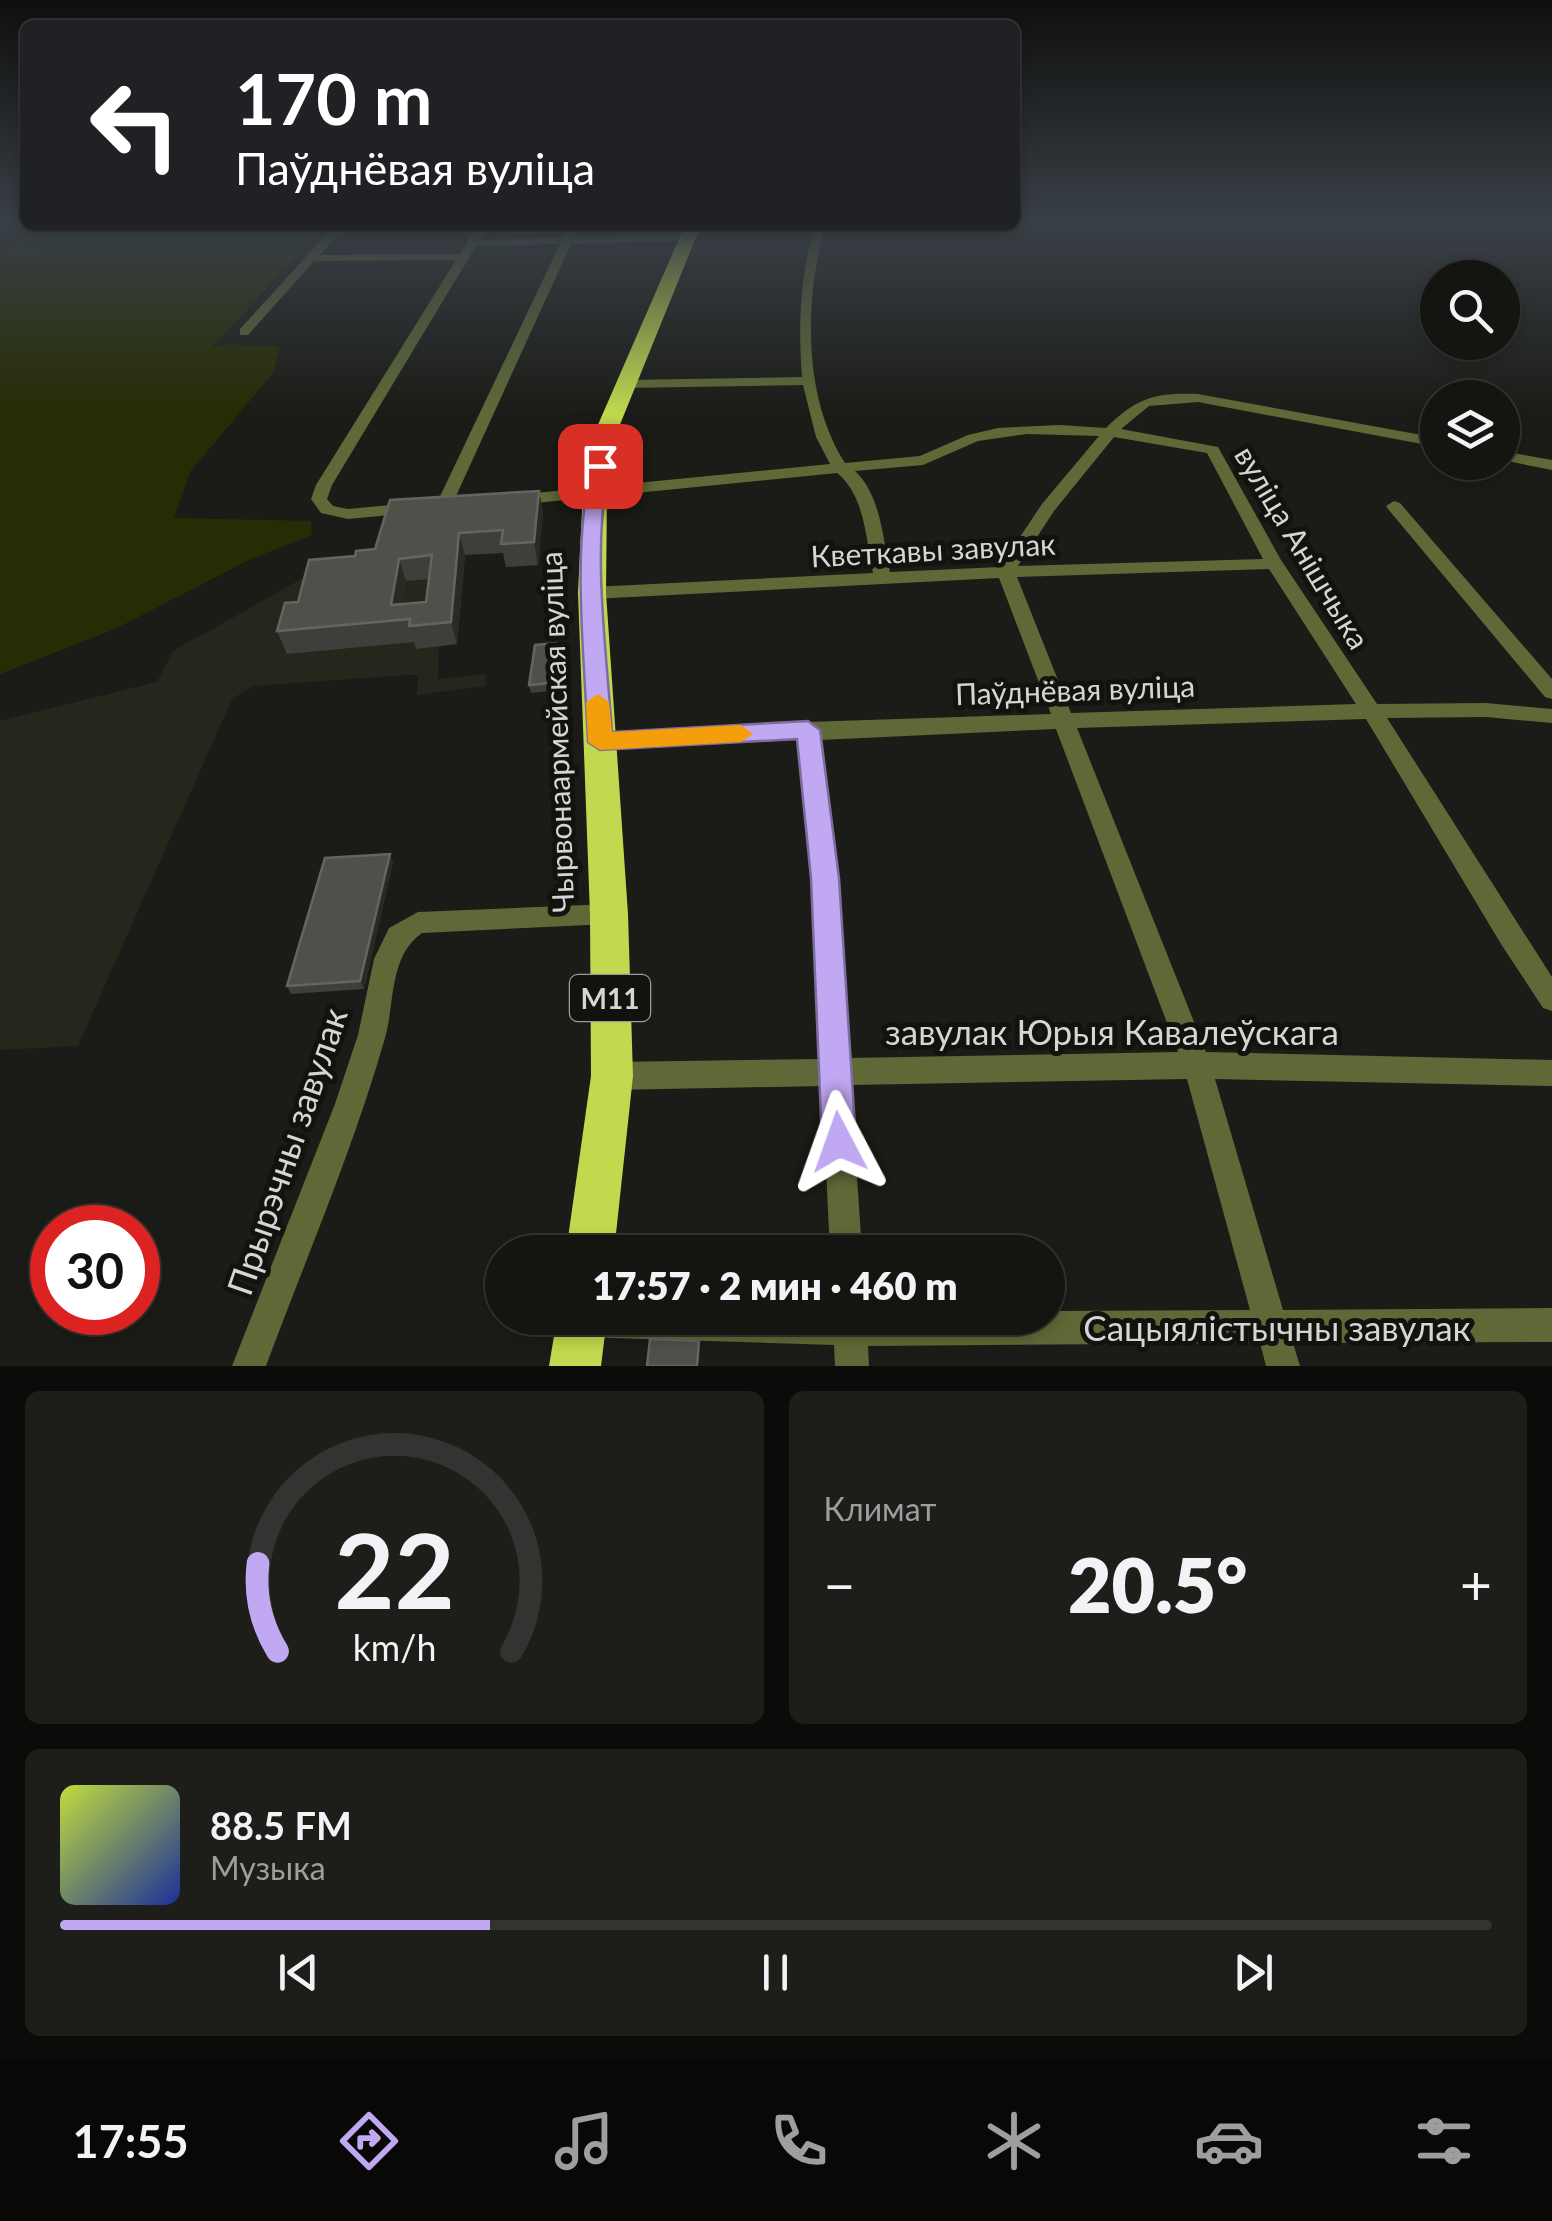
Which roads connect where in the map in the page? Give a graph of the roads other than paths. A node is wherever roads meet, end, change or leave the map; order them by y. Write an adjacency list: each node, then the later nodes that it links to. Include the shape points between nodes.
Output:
1 (286, 287): 6 (street)
2 (446, 287): 17 (street, via 320,498 327,510 348,514)
3 (545, 287): 17 (street)
4 (666, 287): 8 (highway, Чырвонаармейская вуліца / М11)
5 (810, 287): 7 (street)
6 (244, 332)
7 (810, 381): 8 (street); 13 (street, via 815,418)
8 (624, 384): 14 (highway, Чырвонаармейская вуліца / М11)
9 (1105, 434): 10 (street, via 1122,416 1164,397); 13 (street, вуліца Анішчыка, via 1019,431 975,437 924,460); 19 (street, вуліца Анішчыка, via 1212,450); 20 (street)
10 (1420, 440)
11 (1520, 458): 12 (street)
12 (1552, 464)
13 (840, 466): 14 (street, вуліца Анішчыка); 21 (street, via 862,492)
14 (595, 491): 15 (street, вуліца Анішчыка); 22 (highway, Чырвонаармейская вуліца / М11)
15 (502, 502)
16 (463, 505): 17 (street)
17 (443, 506)
18 (1394, 506): 23 (street)
19 (1277, 564): 20 (street, Кветкавы завулак); 24 (street, вуліца Анішчыка)
20 (1006, 572): 21 (street, Кветкавы завулак); 26 (street)
21 (883, 578): 22 (street, Кветкавы завулак)
22 (592, 593): 28 (highway, Чырвонаармейская вуліца / М11)
23 (1552, 692)
24 (1370, 710): 25 (street, Паўднёвая вуліца); 26 (street, Паўднёвая вуліца); 30 (street, вуліца Анішчыка)
25 (1552, 716)
26 (1064, 718): 27 (street, Паўднёвая вуліца); 31 (street)
27 (808, 730): 28 (street, Паўднёвая вуліца); 32 (street, via 825,878)
28 (600, 742): 29 (highway, Чырвонаармейская вуліца / М11)
29 (609, 914): 34 (highway, Чырвонаармейская вуліца / М11); 41 (street, Прырэчны завулак, via 418,923 398,936 350,1104)
30 (1552, 999)
31 (1197, 1065): 32 (street, завулак Юрыя Кавалеўскага); 33 (street, завулак Юрыя Кавалеўскага); 39 (street)
32 (834, 1069): 34 (street, завулак Юрыя Кавалеўскага); 36 (street)
33 (1552, 1073)
34 (612, 1076): 35 (highway, Чырвонаармейская вуліца / М11)
35 (592, 1235)
36 (845, 1235)
37 (1065, 1325): 39 (street, Сацыялістычны завулак)
38 (1552, 1326): 39 (street, Сацыялістычны завулак)
39 (1270, 1327): 43 (street)
40 (851, 1335): 42 (street)
41 (249, 1366)
42 (852, 1366)
43 (1282, 1366)

